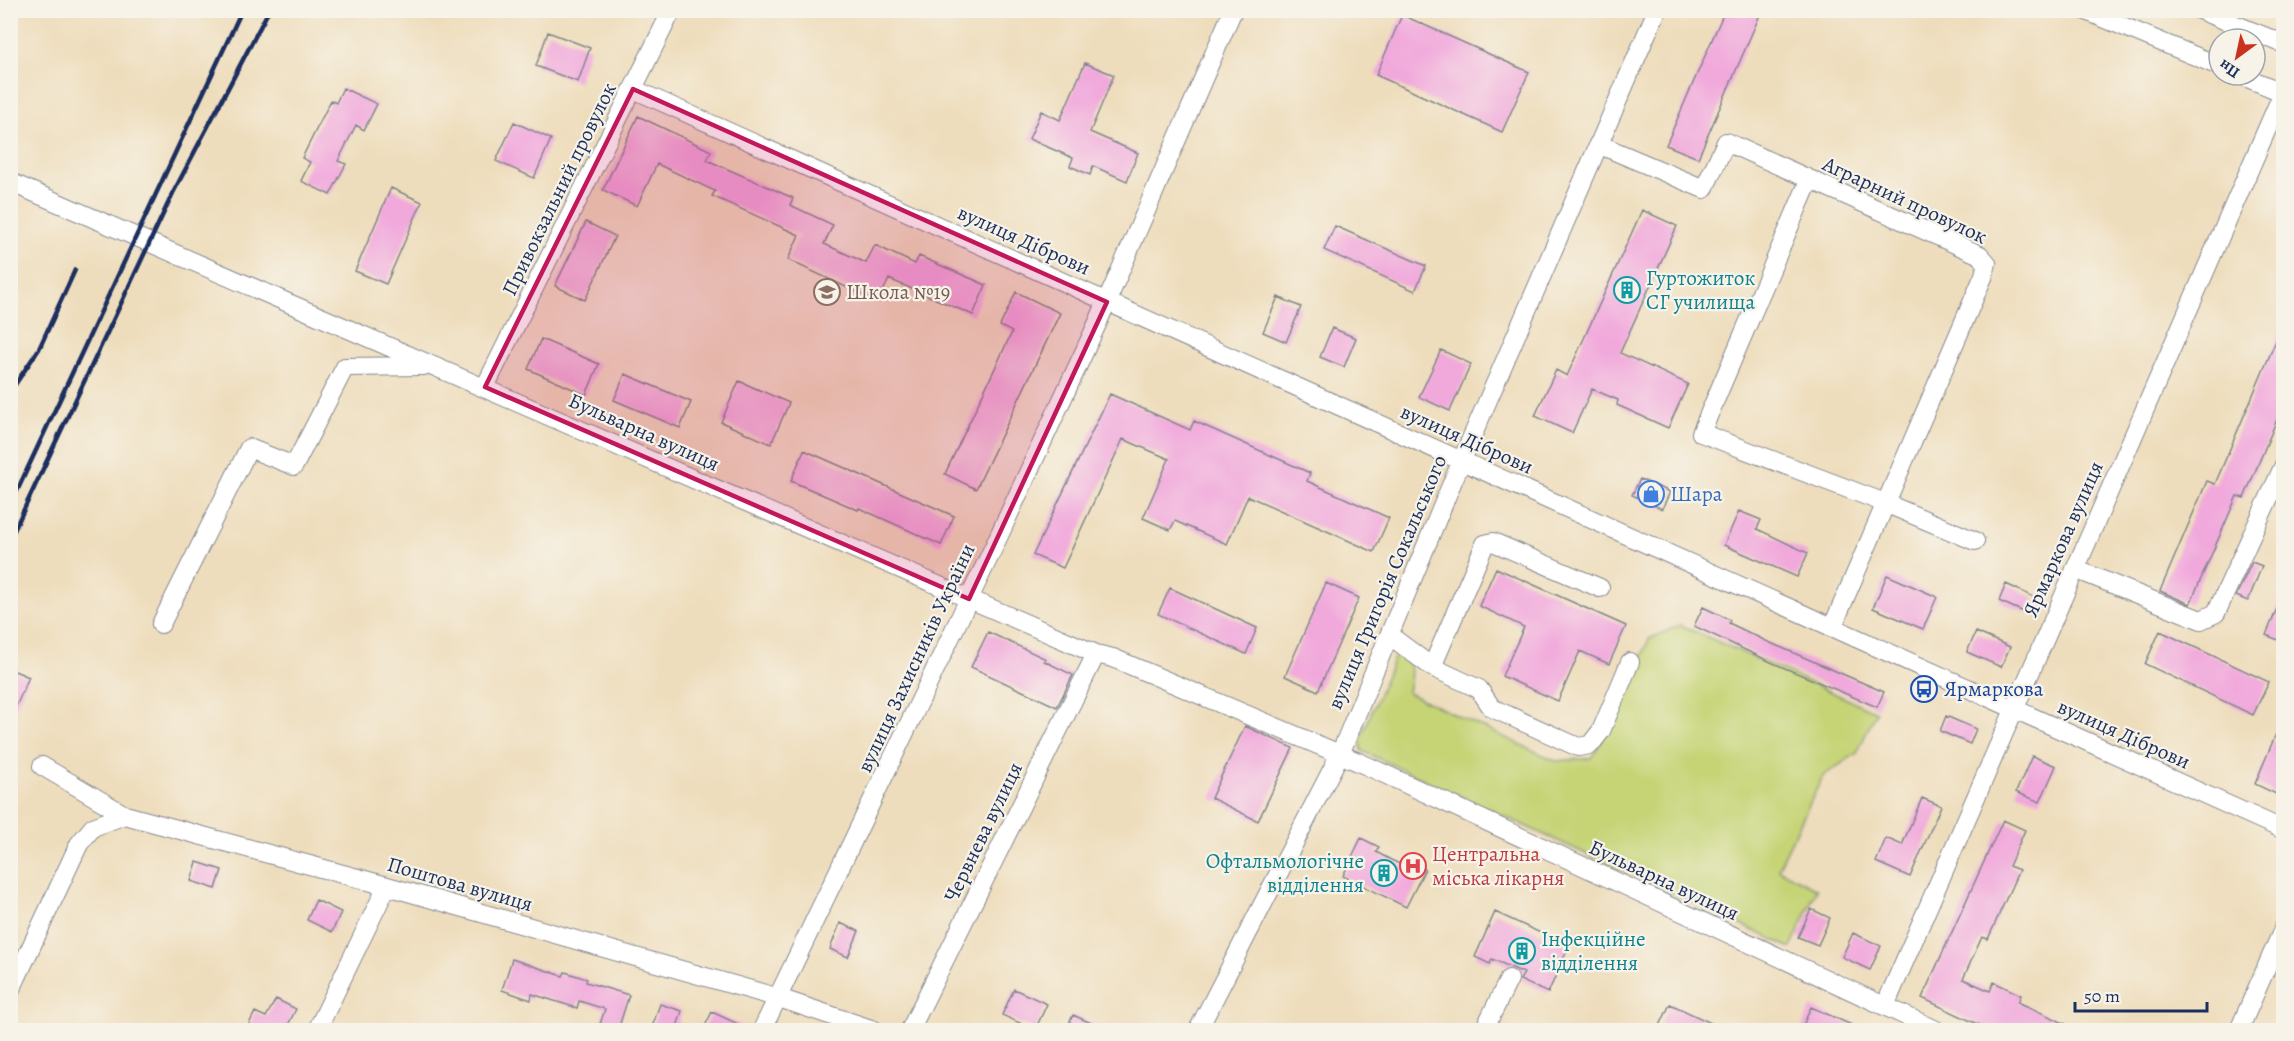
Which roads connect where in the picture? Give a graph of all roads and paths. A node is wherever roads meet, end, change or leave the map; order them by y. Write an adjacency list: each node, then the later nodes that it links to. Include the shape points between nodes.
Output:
1 (672, 10): 9 (street, Привокзальний провулок)
2 (1233, 10): 14 (street, вулиця Захисників України)
3 (1657, 10): 11 (street, вулиця Григорія Сокальського)
4 (2084, 10): 7 (street)
5 (2199, 10): 6 (street)
6 (2283, 44)
7 (2207, 61)
8 (2267, 86): 10 (street)
9 (633, 89): 14 (street, вулиця Діброви); 16 (street, Привокзальний провулок)
10 (2283, 92): 21 (street, Ярмаркова вулиця)
11 (1598, 144): 12 (street, Аграрний провулок, via 1704,189 1726,142); 17 (street, вулиця Григорія Сокальського)
12 (1809, 181): 19 (street, Аграрний провулок, via 1980,255 1987,263); 19 (street, via 1701,433)
13 (10, 182): 15 (street, Бульварна вулиця)
14 (1107, 302): 17 (street, вулиця Діброви); 23 (street, вулиця Захисників України)
15 (431, 366): 16 (street, Бульварна вулиця); 24 (street, via 345,367 294,466 249,448)
16 (485, 387): 23 (street, Бульварна вулиця)
17 (1461, 462): 25 (street, вулиця Діброви); 26 (street, вулиця Григорія Сокальського)
18 (2283, 465): 21 (street, via 2216,614 2200,620)
19 (1885, 503): 20 (street); 25 (street, Аграрний провулок)
20 (1975, 541)
21 (2075, 569): 30 (street, Ярмаркова вулиця)
22 (1600, 588): 29 (street, via 1493,542 1485,544)
23 (969, 599): 27 (street, Бульварна вулиця); 39 (street, вулиця Захисників України)
24 (161, 624)
25 (1832, 628): 30 (street, вулиця Діброви)
26 (1389, 635): 29 (street); 31 (street, вулиця Григорія Сокальського)
27 (1096, 654): 31 (street, Бульварна вулиця); 44 (street, Червнева вулиця)
28 (1630, 662): 29 (street, via 1601,731 1590,745 1578,747 1492,708 1479,689)
29 (1431, 667)
30 (2014, 710): 34 (street, вулиця Діброви); 40 (street, Ярмаркова вулиця)
31 (1340, 754): 40 (street, Бульварна вулиця); 45 (street, вулиця Григорія Сокальського)
32 (42, 766): 33 (street, Поштова вулиця)
33 (125, 815): 35 (street, Поштова вулиця); 38 (street, via 93,827 79,844)
34 (2283, 830)
35 (387, 886): 39 (street, Поштова вулиця); 41 (street)
36 (2283, 927): 48 (street)
37 (1509, 979): 46 (street)
38 (10, 992)
39 (779, 998): 42 (street, вулиця Захисників України); 43 (street, Поштова вулиця)
40 (1884, 1006): 47 (street, Бульварна вулиця)
41 (317, 1030)
42 (762, 1030)
43 (874, 1030)
44 (910, 1030)
45 (1198, 1030)
46 (1484, 1030)
47 (1936, 1030)
48 (2239, 1030)

